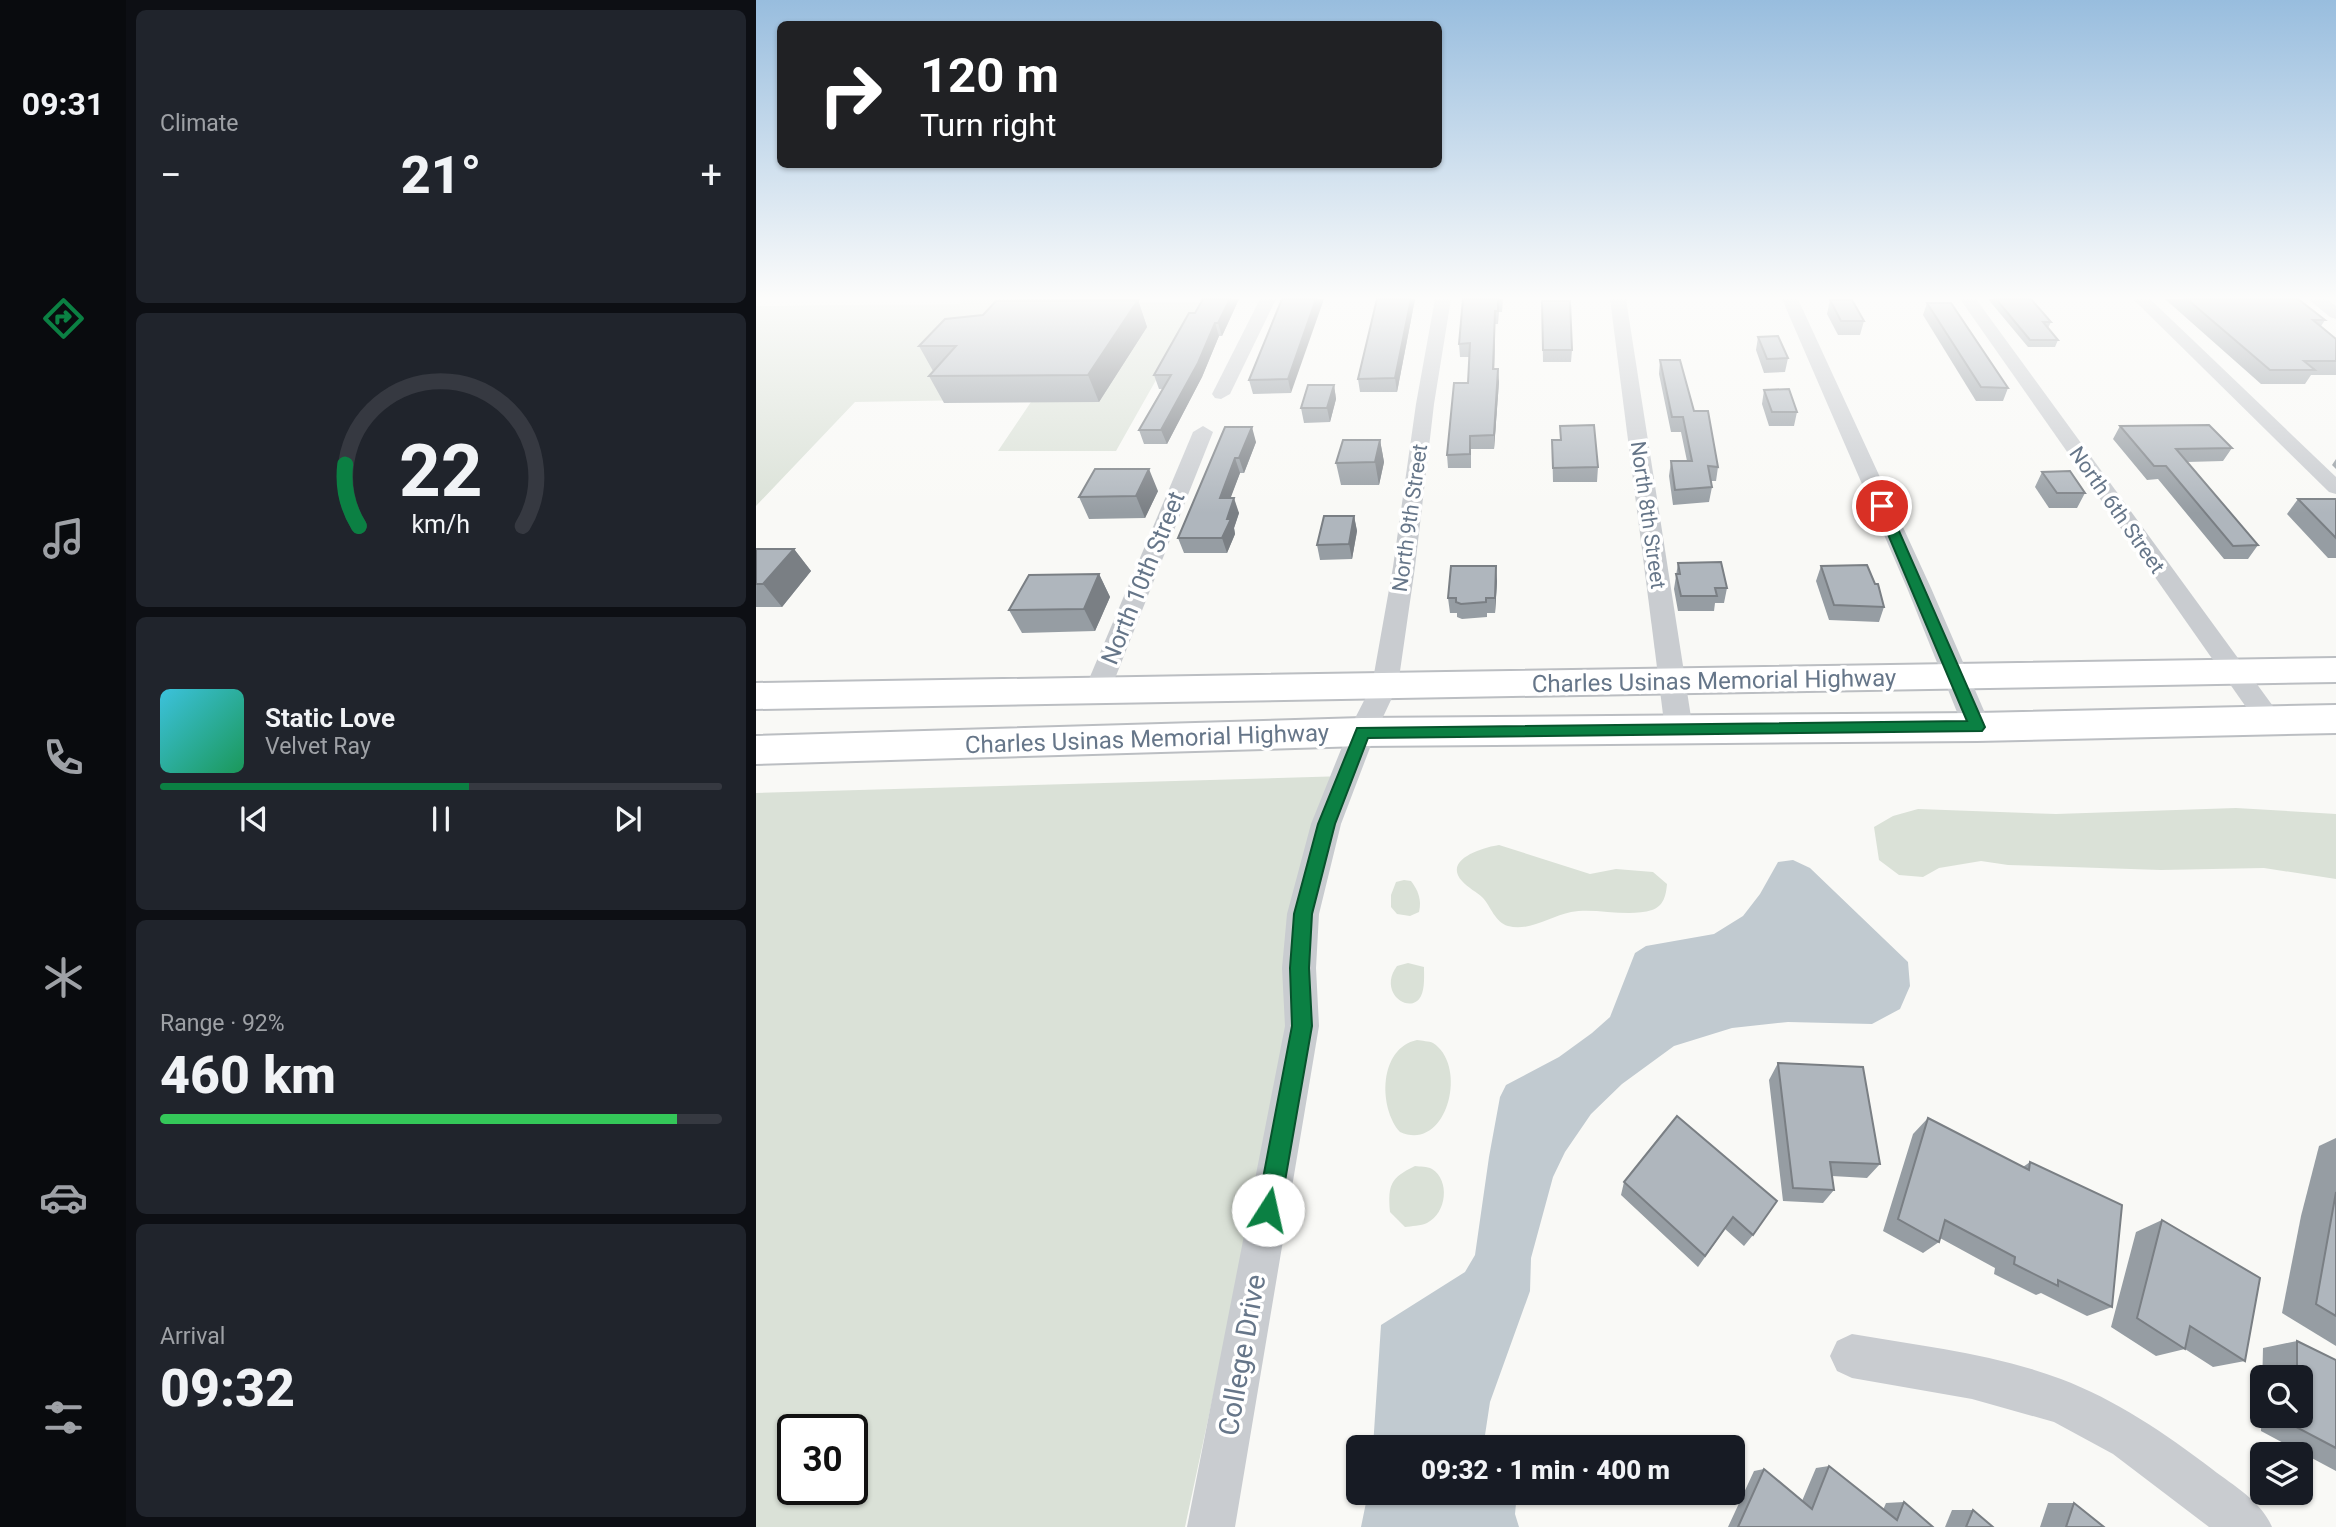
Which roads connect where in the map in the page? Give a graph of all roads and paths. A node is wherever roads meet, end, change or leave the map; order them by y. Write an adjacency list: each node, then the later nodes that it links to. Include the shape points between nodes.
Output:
1 (1233, 370): 7 (street)
2 (1431, 370): 14 (street, North 9th Street)
3 (1628, 370): 13 (street, North 8th Street)
4 (1822, 370): 12 (street)
5 (2019, 370): 11 (street, North 6th Street)
6 (2215, 370): 9 (street)
7 (1221, 394)
8 (1203, 432): 15 (street, North 10th Street)
9 (2336, 488)
10 (2336, 670): 11 (highway, Charles Usinas Memorial Highway)
11 (2233, 671): 12 (highway, Charles Usinas Memorial Highway); 18 (street, North 6th Street)
12 (1955, 676): 13 (highway, Charles Usinas Memorial Highway); 19 (street)
13 (1671, 682): 14 (highway, Charles Usinas Memorial Highway); 20 (street, North 8th Street)
14 (1385, 685): 15 (highway, Charles Usinas Memorial Highway); 21 (street, North 9th Street)
15 (1097, 691): 16 (highway, Charles Usinas Memorial Highway)
16 (756, 696)
17 (2336, 719): 18 (highway, Charles Usinas Memorial Highway)
18 (2269, 720): 19 (highway, Charles Usinas Memorial Highway)
19 (1977, 727): 20 (highway, Charles Usinas Memorial Highway)
20 (1679, 730): 21 (highway, Charles Usinas Memorial Highway)
21 (1362, 733): 22 (highway, Charles Usinas Memorial Highway); 24 (street, College Drive, via 1326,824 1303,914 1299,968 1302,1026)
22 (756, 750)
23 (1852, 1356): 25 (street, via 2025,1390 2084,1412 2137,1443)
24 (1211, 1527)
25 (2248, 1527)

